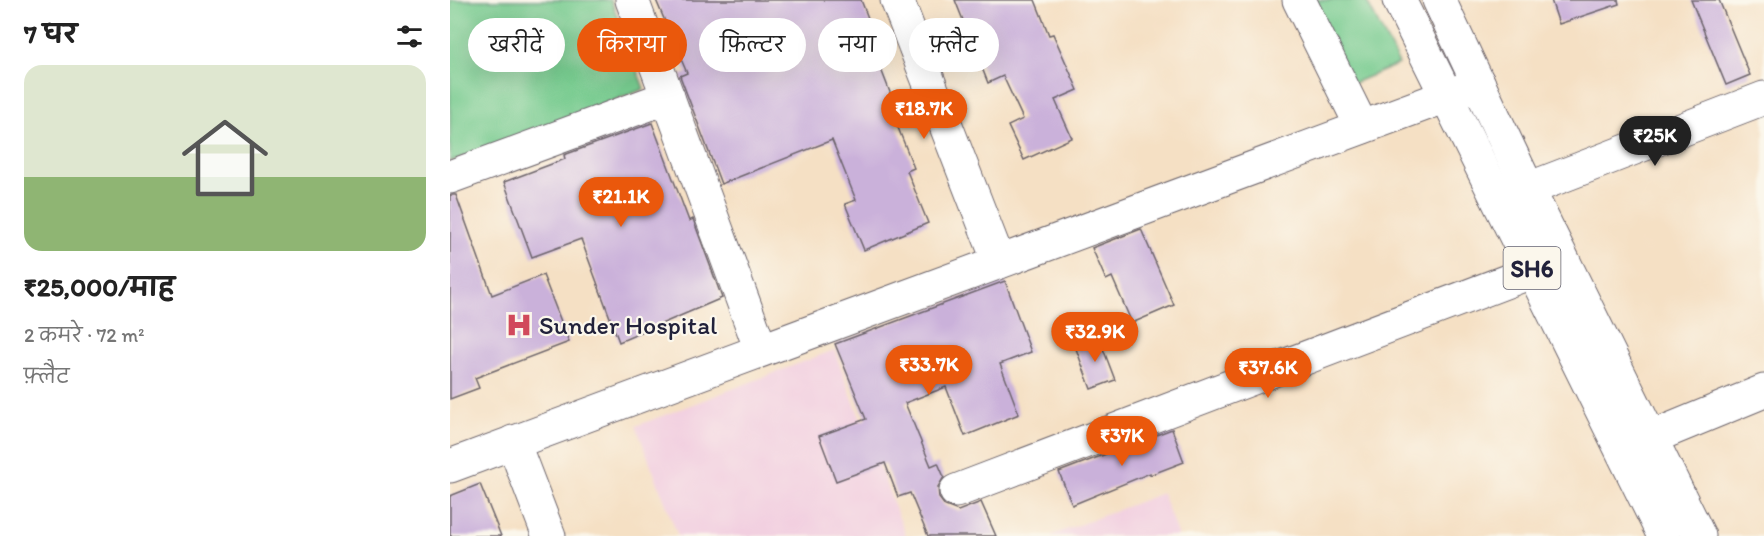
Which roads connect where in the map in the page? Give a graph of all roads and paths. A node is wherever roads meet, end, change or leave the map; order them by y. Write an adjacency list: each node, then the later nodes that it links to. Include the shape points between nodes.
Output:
1 (632, 0): 8 (street)
2 (897, 0): 13 (street)
3 (1299, 0): 10 (street)
4 (1399, 0): 7 (street, SH6)
5 (1439, 0): 6 (street, SH6)
6 (1479, 84): 7 (street); 12 (street, SH6)
7 (1445, 96): 10 (street); 14 (street, SH6)
8 (668, 97): 11 (street); 15 (street)
9 (1764, 98): 12 (street)
10 (1362, 128): 13 (street)
11 (450, 177)
12 (1528, 189): 14 (street, SH6)
13 (999, 262): 15 (street)
14 (1548, 265): 17 (street, SH6); 20 (street); 22 (street, SH6)
15 (761, 350): 18 (street)
16 (1764, 392): 17 (street)
17 (1650, 438): 23 (street, SH6)
18 (513, 442): 19 (street); 21 (street)
19 (450, 465)
20 (956, 491)
21 (549, 536)
22 (1664, 536)
23 (1699, 536)

